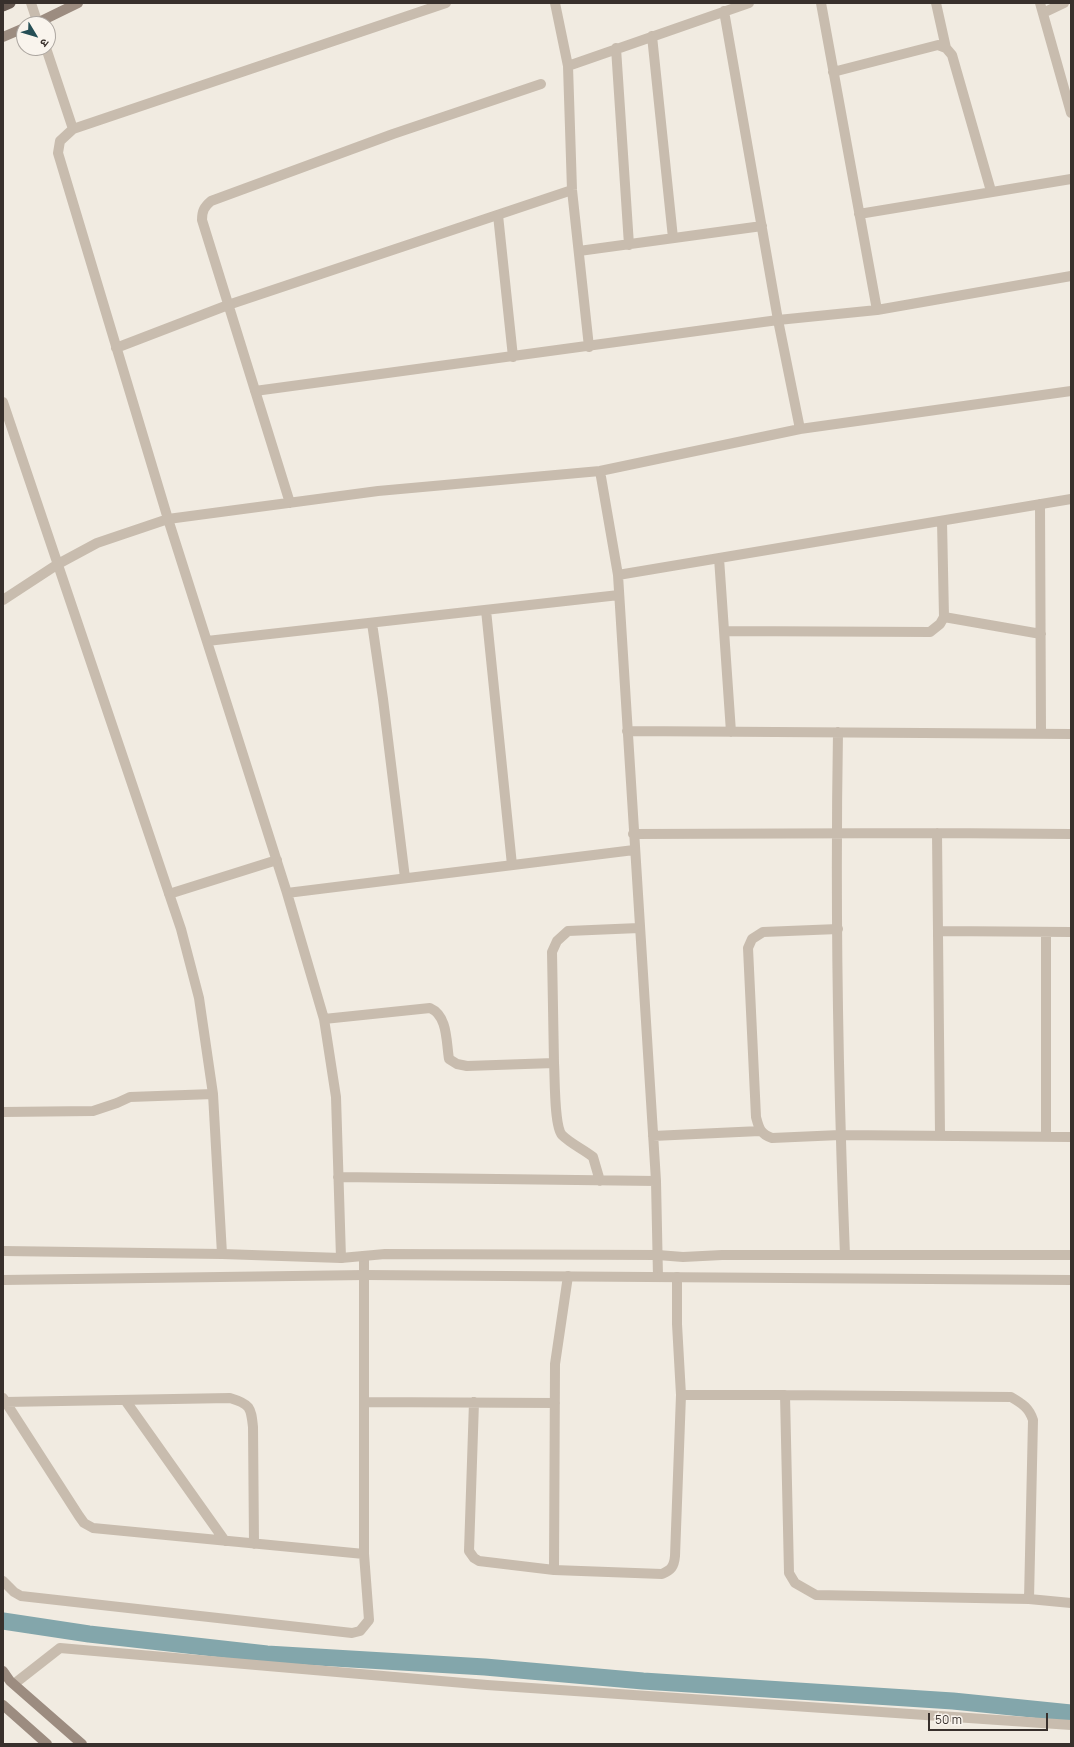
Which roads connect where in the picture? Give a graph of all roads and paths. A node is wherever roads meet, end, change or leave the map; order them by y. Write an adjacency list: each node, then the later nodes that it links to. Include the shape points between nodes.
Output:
1 (10, 3): 11 (highway)
2 (31, 3): 14 (street)
3 (78, 3): 15 (main road)
4 (446, 3): 26 (street)
5 (555, 3): 22 (street)
6 (749, 3): 12 (street)
7 (821, 3): 23 (street)
8 (936, 3): 20 (street)
9 (1040, 3): 13 (street)
10 (1064, 3): 13 (street)
11 (3, 6)
12 (724, 12): 17 (street); 32 (street)
13 (1043, 13): 25 (street)
14 (35, 16)
15 (53, 16)
16 (16, 31): 18 (main road)
17 (652, 36): 19 (street); 33 (street)
18 (3, 37)
19 (616, 48): 22 (street); 34 (street)
20 (946, 48): 23 (street, via 938,45); 29 (street, via 952,55)
21 (49, 56): 26 (street)
22 (568, 66): 28 (street)
23 (833, 72): 30 (street)
24 (541, 84): 37 (street, via 393,134 211,201 202,211 202,220)
25 (1071, 113)
26 (73, 129): 41 (street, via 60,142 58,153)
27 (1071, 179): 29 (street)
28 (572, 190): 31 (street); 35 (street)
29 (991, 191): 30 (street)
30 (859, 214): 38 (street)
31 (498, 215): 37 (street); 42 (street)
32 (762, 226): 33 (street); 39 (street)
33 (673, 238): 34 (street)
34 (629, 245): 35 (street)
35 (578, 252): 40 (street)
36 (1071, 276): 38 (street)
37 (228, 305): 41 (street); 43 (street)
38 (877, 310): 39 (street)
39 (778, 320): 40 (street); 46 (street)
40 (589, 347): 42 (street)
41 (116, 348): 51 (street)
42 (513, 357): 43 (street)
43 (255, 391): 49 (street)
44 (1071, 391): 46 (street)
45 (3, 402): 54 (street)
46 (800, 429): 47 (street)
47 (600, 471): 49 (street, via 378,491); 55 (street)
48 (1071, 499): 50 (street)
49 (290, 503): 51 (street)
50 (1040, 504): 52 (street); 62 (street)
51 (168, 519): 54 (street, via 97,543); 63 (street)
52 (942, 521): 53 (street); 59 (street)
53 (719, 558): 55 (street); 61 (street)
54 (58, 564): 57 (street); 78 (street)
55 (618, 575): 56 (street)
56 (619, 595): 58 (street); 64 (street)
57 (3, 600)
58 (486, 610): 60 (street); 75 (street)
59 (944, 617): 61 (street, via 930,632); 62 (street)
60 (372, 622): 63 (street); 76 (street)
61 (724, 631): 65 (street)
62 (1041, 634): 67 (street)
63 (207, 641): 74 (street)
64 (627, 731): 65 (street); 71 (street)
65 (731, 732): 66 (street)
66 (838, 732): 67 (street); 69 (street)
67 (1041, 733): 68 (street)
68 (1071, 734)
69 (836, 833): 70 (street); 71 (street); 80 (street)
70 (937, 833): 72 (street); 81 (street)
71 (633, 834): 73 (street)
72 (1071, 834)
73 (634, 850): 75 (street); 79 (street)
74 (277, 860): 77 (street); 78 (street)
75 (512, 865): 76 (street)
76 (405, 878): 77 (street)
77 (287, 893): 84 (street)
78 (169, 894): 86 (street, via 200,998)
79 (639, 928): 85 (street, via 568,931 557,942 552,952); 91 (street)
80 (838, 929): 88 (street, via 763,932 752,939 748,948 756,1117); 89 (street)
81 (938, 931): 82 (street); 90 (street)
82 (1046, 932): 83 (street); 92 (street)
83 (1071, 932)
84 (324, 1019): 85 (street, via 430,1008 437,1011 443,1019 449,1059 457,1064 467,1066); 94 (street, via 336,1097)
85 (554, 1063): 95 (street, via 560,1132 593,1157)
86 (213, 1094): 87 (street, via 130,1097 93,1111); 98 (street)
87 (3, 1112)
88 (760, 1131): 89 (street, via 764,1136 772,1138); 91 (street)
89 (840, 1135): 90 (street); 100 (street)
90 (940, 1135): 92 (street)
91 (653, 1136): 96 (street)
92 (1046, 1137): 93 (street)
93 (1071, 1137)
94 (338, 1177): 95 (street); 103 (street)
95 (600, 1182): 96 (street)
96 (656, 1182): 99 (street)
97 (3, 1251): 98 (street)
98 (222, 1254): 103 (street)
99 (658, 1255): 100 (street); 102 (street); 106 (street)
100 (845, 1255): 101 (street)
101 (1071, 1255)
102 (364, 1256): 103 (street); 104 (street)
103 (341, 1258)
104 (365, 1274): 105 (street); 108 (street); 114 (street)
105 (568, 1276): 106 (street); 116 (street, via 555,1364)
106 (658, 1277): 107 (street)
107 (678, 1277): 109 (street); 110 (street, via 677,1324)
108 (3, 1280)
109 (1071, 1280)
110 (681, 1395): 111 (street); 120 (street, via 675,1563 671,1570 662,1574)
111 (785, 1395): 124 (street, via 789,1572 795,1583 816,1595); 124 (street, via 1011,1398 1022,1404 1029,1410 1033,1420)
112 (4, 1400): 113 (street); 117 (street, via 84,1523 93,1528 106,1530)
113 (125, 1400): 117 (street); 118 (street, via 230,1398 244,1402 251,1412 253,1427)
114 (364, 1402): 115 (street); 119 (street)
115 (474, 1402): 116 (street); 120 (street, via 470,1552 479,1561)
116 (554, 1403): 120 (street)
117 (225, 1541): 118 (street)
118 (254, 1544): 119 (street)
119 (364, 1554): 123 (street, via 369,1620 360,1631 352,1633 21,1596)
120 (554, 1570)
121 (3, 1581): 123 (street)
122 (3, 1591): 123 (street)
123 (14, 1592)
124 (1029, 1599): 125 (street)
125 (1071, 1603)
126 (3, 1671): 127 (main road)
127 (14, 1684): 129 (street, via 60,1648 488,1685); 131 (main road)
128 (3, 1705): 130 (main road)
129 (1071, 1725)
130 (47, 1744)
131 (82, 1744)

